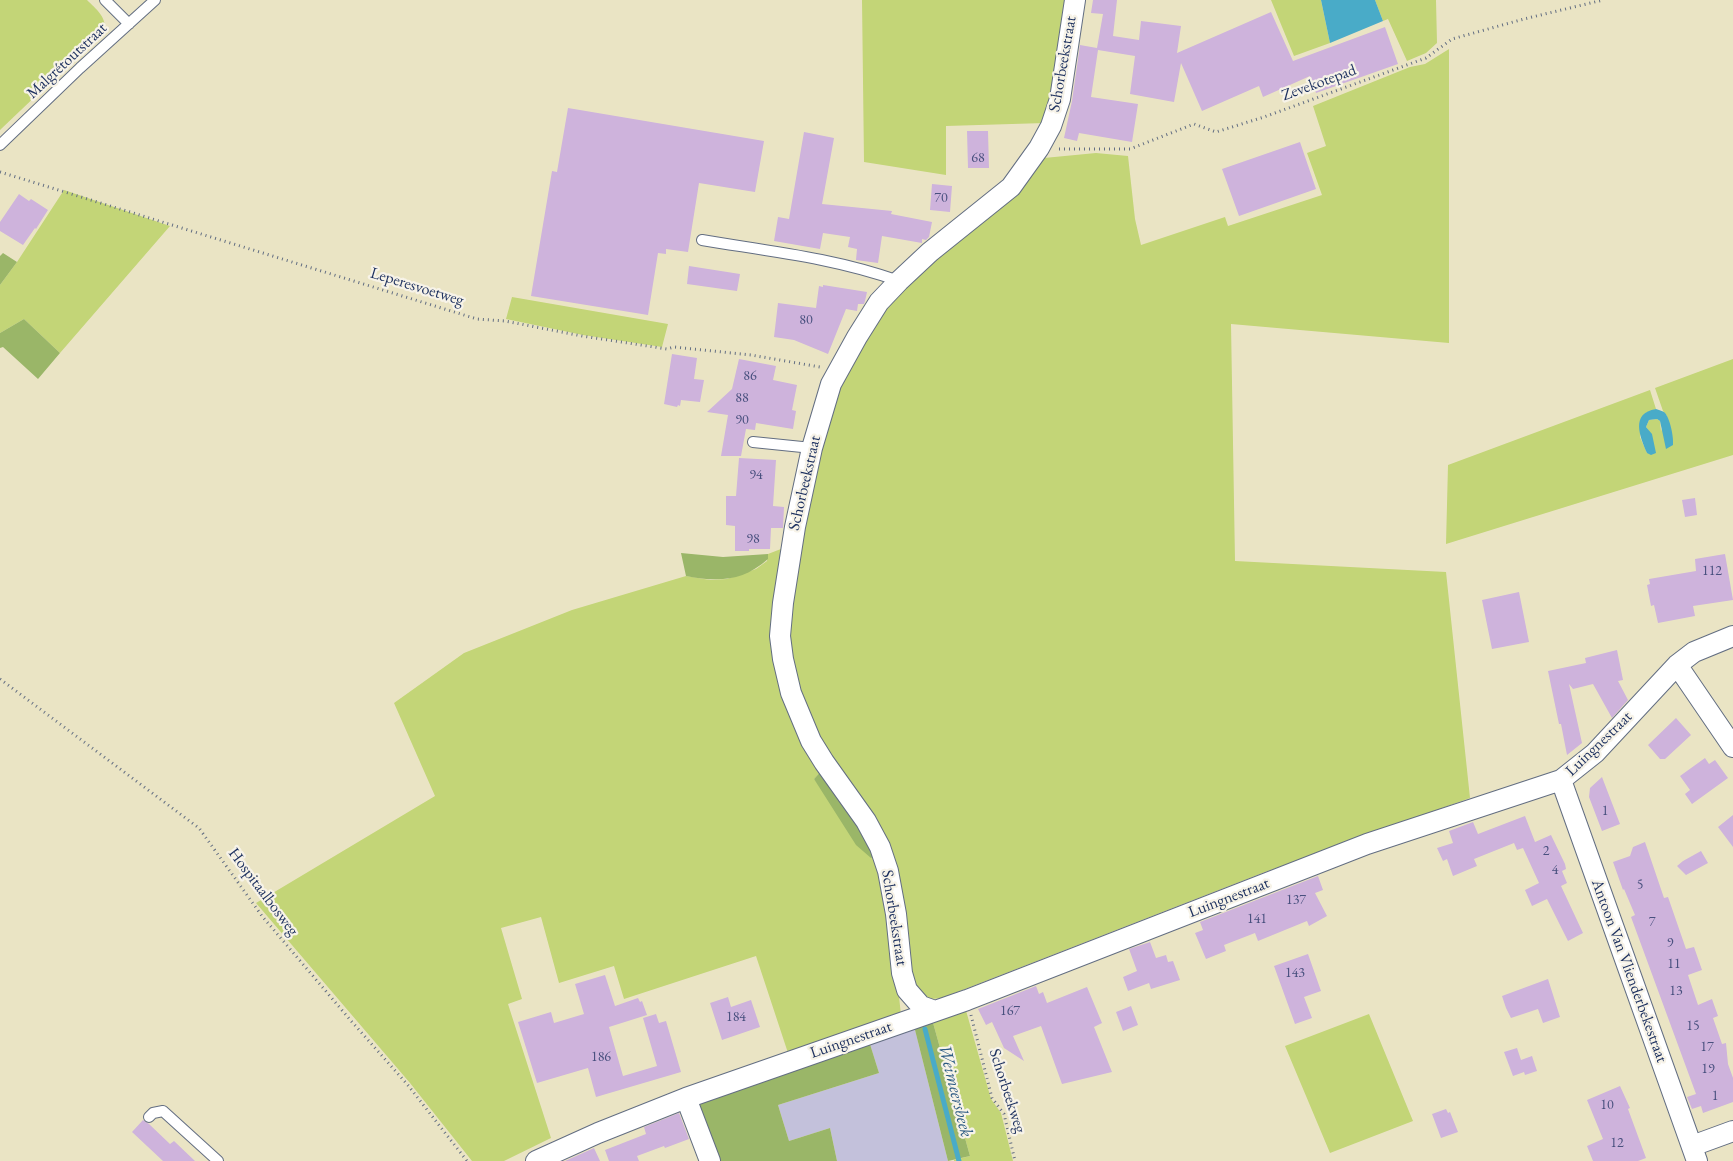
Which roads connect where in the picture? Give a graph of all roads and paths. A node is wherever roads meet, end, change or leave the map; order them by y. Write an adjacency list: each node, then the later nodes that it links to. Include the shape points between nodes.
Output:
1 (105, 0): 5 (lane)
2 (155, 0): 5 (lane, Malgrétoutstraat)
3 (1075, 0): 7 (street, Schorbeekstraat, via 1060,99)
4 (1603, 0): 7 (path, Zevekotepad, via 1452,39 1426,58 1216,132 1194,124 1130,150)
5 (129, 24): 6 (lane, Malgrétoutstraat)
6 (0, 145)
7 (1039, 148): 10 (street, Schorbeekstraat, via 1011,188)
8 (0, 172): 11 (path, Leperesvoetweg, via 477,319 505,320 667,349 751,355 828,368)
9 (702, 240): 10 (lane, via 827,260)
10 (899, 280): 11 (street, Schorbeekstraat, via 868,318)
11 (838, 373): 13 (street, Schorbeekstraat, via 831,384)
12 (753, 442): 13 (lane)
13 (812, 448): 20 (street, Schorbeekstraat, via 782,603 780,636 783,659 791,693 812,740 880,847 890,880 907,990 921,1006)
14 (1733, 636): 15 (street, Luingnestraat, via 1694,652)
15 (1677, 664): 17 (street); 18 (street, Luingnestraat, via 1594,753)
16 (0, 679): 26 (path, Hospitaalbosweg, via 198,828 262,916 407,1084)
17 (1733, 747)
18 (1561, 780): 19 (street, Luingnestraat, via 1367,844); 24 (street, Antoon Van Vlienderbekestraat)
19 (967, 1000): 20 (street, Luingnestraat); 29 (path, Schorbeekweg, via 992,1098 1004,1114)
20 (935, 1011): 21 (street, Luingnestraat)
21 (686, 1098): 27 (street, Luingnestraat); 28 (street)
22 (148, 1117): 25 (lane, via 163,1110)
23 (1733, 1131): 24 (street)
24 (1695, 1153)
25 (218, 1161)
26 (467, 1161)
27 (536, 1161)
28 (710, 1161)
29 (1015, 1161)

